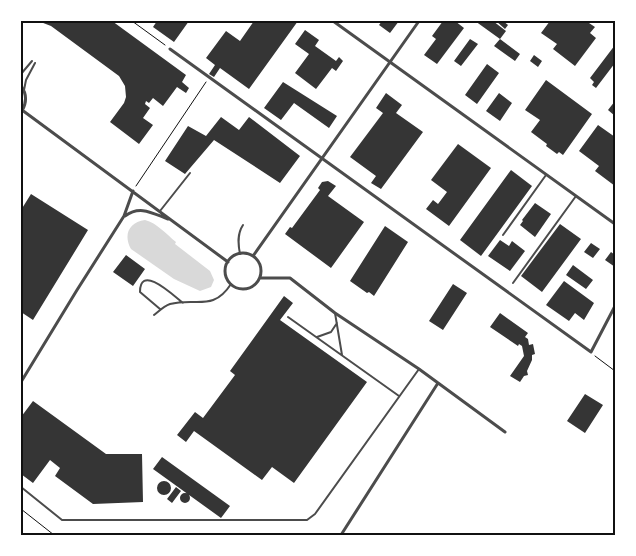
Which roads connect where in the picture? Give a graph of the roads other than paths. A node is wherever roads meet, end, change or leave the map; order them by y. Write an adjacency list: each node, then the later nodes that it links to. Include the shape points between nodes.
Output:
1 (333, 21): 5 (street)
2 (419, 21): 5 (street)
3 (170, 49): 11 (street)
4 (32, 61): 7 (lane)
5 (389, 62): 11 (street); 13 (street)
6 (36, 63): 9 (lane)
7 (21, 74)
8 (21, 86): 9 (street)
9 (24, 90): 10 (street, via 26,100)
10 (22, 110): 14 (street)
11 (321, 158): 23 (street); 29 (street, via 591,352)
12 (190, 173): 16 (lane)
13 (546, 175): 15 (street); 21 (lane)
14 (133, 191): 16 (street); 17 (street)
15 (576, 196): 19 (street); 26 (lane)
16 (160, 211): 18 (street)
17 (124, 216): 18 (street, via 133,210 142,210); 38 (street)
18 (172, 220): 24 (street)
19 (615, 224)
20 (243, 225): 22 (lane, via 238,240)
21 (503, 235)
22 (240, 254): 23 (street); 24 (street)
23 (253, 256): 25 (street, via 260,264)
24 (228, 262): 27 (street, via 226,273)
25 (260, 278): 27 (street, via 247,289); 31 (street, via 290,278)
26 (514, 283)
27 (231, 284): 28 (lane, via 214,301)
28 (183, 303): 30 (lane); 30 (lane, via 155,281 145,280 140,292)
29 (615, 306)
30 (161, 309): 32 (lane)
31 (335, 313): 34 (lane); 37 (street)
32 (154, 315)
33 (288, 317): 35 (lane)
34 (337, 323): 35 (lane, via 331,332); 36 (lane)
35 (316, 337): 36 (lane)
36 (343, 356): 40 (lane)
37 (419, 369): 39 (street); 40 (lane)
38 (21, 382)
39 (438, 383): 41 (street); 43 (street)
40 (399, 396): 42 (lane, via 315,514 307,520 75,522 62,520)
41 (505, 432)
42 (21, 487)
43 (341, 535)

